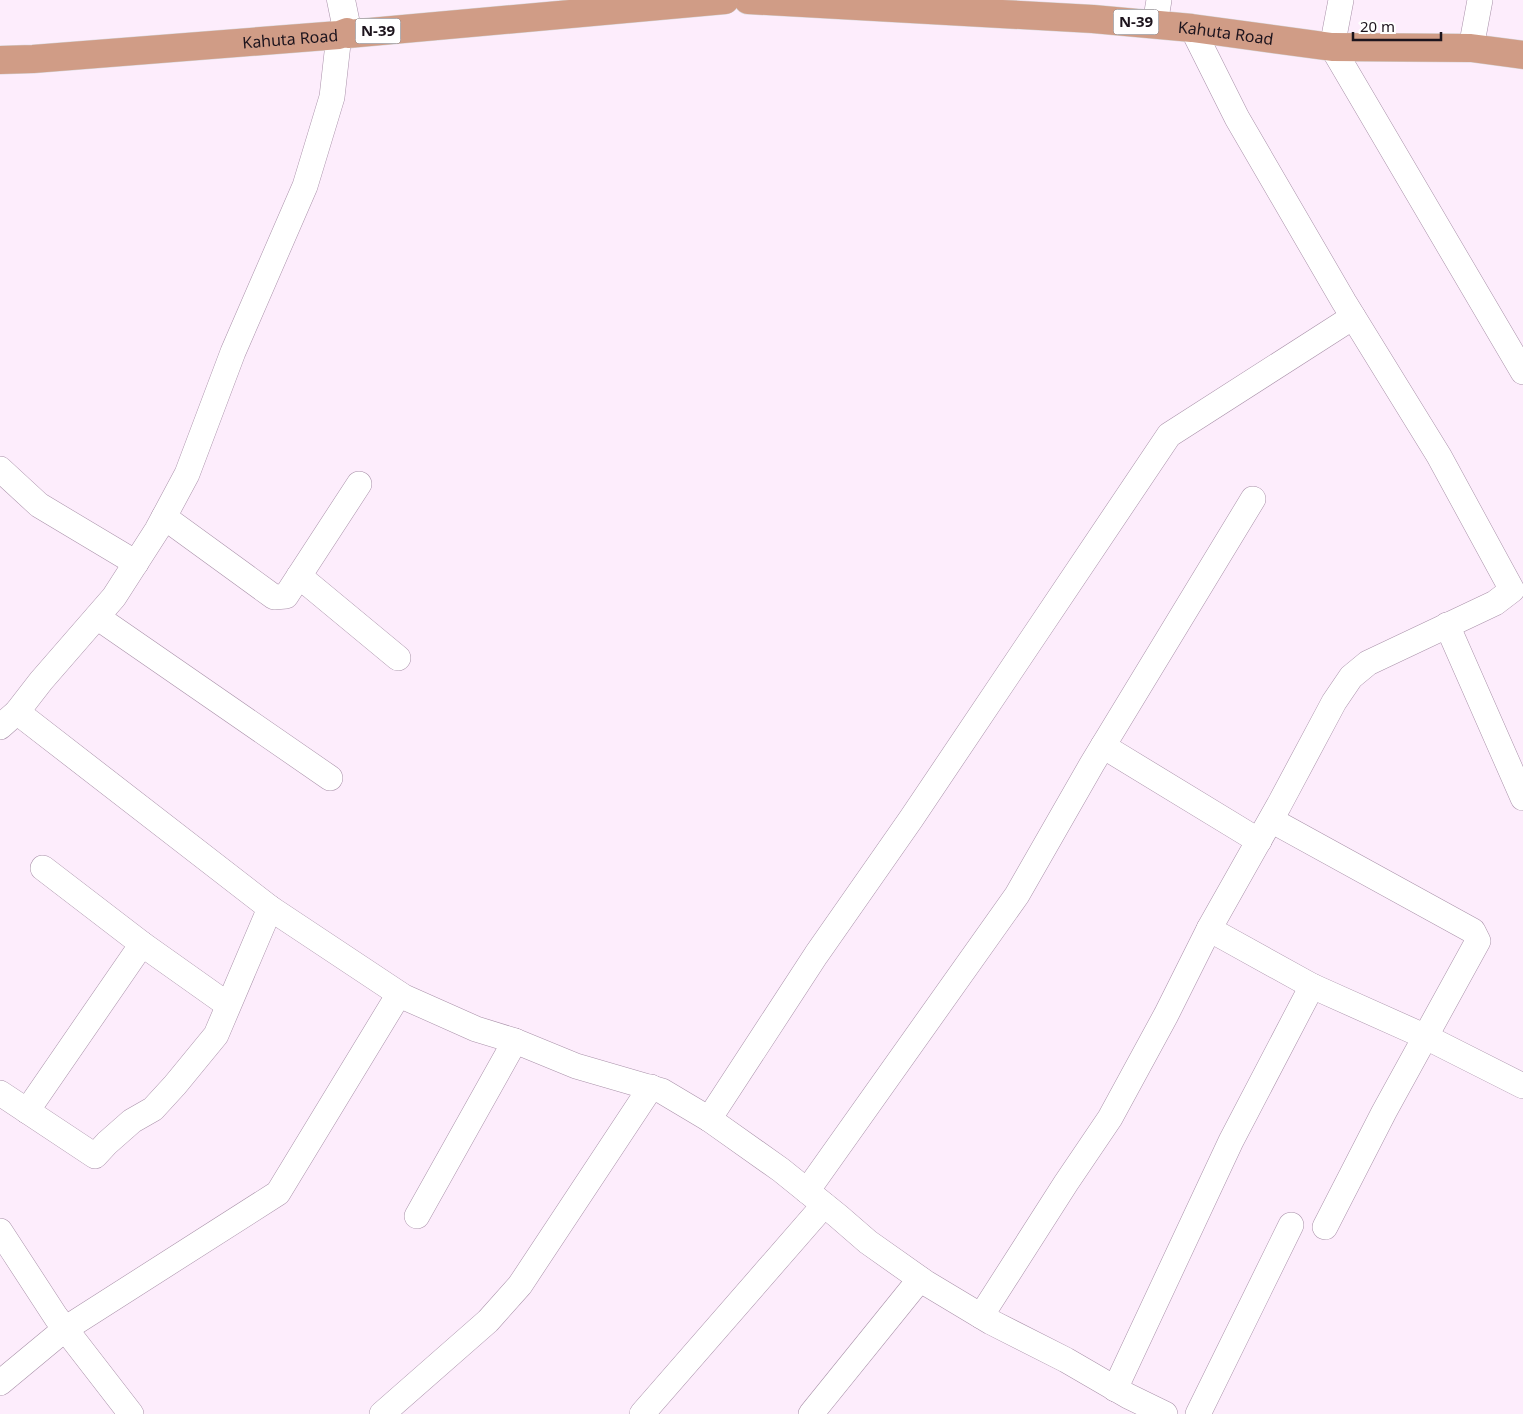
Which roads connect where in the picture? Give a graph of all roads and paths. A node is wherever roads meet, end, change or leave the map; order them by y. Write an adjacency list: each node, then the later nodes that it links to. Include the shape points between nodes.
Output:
1 (341, 0): 8 (street)
2 (725, 0): 8 (highway, Kahuta Road / N-39)
3 (748, 0): 6 (highway, Kahuta Road / N-39, via 1093,19)
4 (1341, 0): 9 (street)
5 (1480, 0): 10 (street)
6 (1157, 12): 7 (highway, Kahuta Road / N-39)
7 (1192, 28): 9 (highway, Kahuta Road / N-39); 13 (street, via 1237,118)
8 (344, 34): 12 (highway, Kahuta Road / N-39); 18 (street, via 332,97 305,186 233,352 187,474)
9 (1332, 47): 10 (highway, Kahuta Road / N-39); 14 (street)
10 (1471, 48): 11 (highway, Kahuta Road / N-39)
11 (1523, 55)
12 (11, 63)
13 (1354, 317): 22 (street, via 1439,456 1512,590 1495,603); 43 (street, via 1169,435 917,811 816,955)
14 (1523, 372)
15 (0, 469): 19 (street, via 39,505)
16 (359, 484): 20 (street)
17 (1253, 499): 25 (street)
18 (164, 517): 19 (street); 20 (street, via 274,597 286,596)
19 (136, 563): 21 (street, via 114,598)
20 (299, 576): 23 (street)
21 (97, 617): 24 (street); 26 (street)
22 (1447, 626): 27 (street); 28 (street, via 1368,663 1351,677 1334,702)
23 (398, 658)
24 (9, 720): 31 (street)
25 (1102, 746): 29 (street); 44 (street, via 1016,895)
26 (330, 778)
27 (1523, 798)
28 (1271, 820): 29 (street); 37 (street, via 1473,931 1478,941)
29 (1259, 841): 32 (street)
30 (43, 868): 33 (street)
31 (270, 908): 35 (street); 36 (street)
32 (1209, 929): 34 (street); 50 (street, via 1110,1118)
33 (142, 944): 36 (street); 42 (street)
34 (1312, 986): 37 (street); 53 (street, via 1231,1141)
35 (399, 994): 38 (street, via 476,1029); 51 (street, via 278,1193)
36 (228, 1005): 42 (street, via 216,1035 175,1085 153,1108 132,1121 94,1156)
37 (1426, 1037): 39 (street); 47 (street)
38 (515, 1041): 40 (street, via 576,1066); 45 (street)
39 (1523, 1086)
40 (651, 1087): 43 (street); 55 (street, via 520,1285 488,1321)
41 (0, 1093): 42 (street)
42 (27, 1111)
43 (709, 1120): 44 (street)
44 (815, 1198): 49 (street); 56 (street)
45 (417, 1216)
46 (1291, 1225): 59 (street)
47 (1324, 1227)
48 (0, 1231): 51 (street)
49 (920, 1279): 50 (street); 57 (street)
50 (981, 1316): 53 (street, via 1066,1360)
51 (65, 1329): 52 (street); 54 (street)
52 (0, 1383)
53 (1119, 1400): 58 (street)
54 (131, 1414)
55 (382, 1414)
56 (642, 1414)
57 (811, 1414)
58 (1165, 1414)
59 (1198, 1414)

